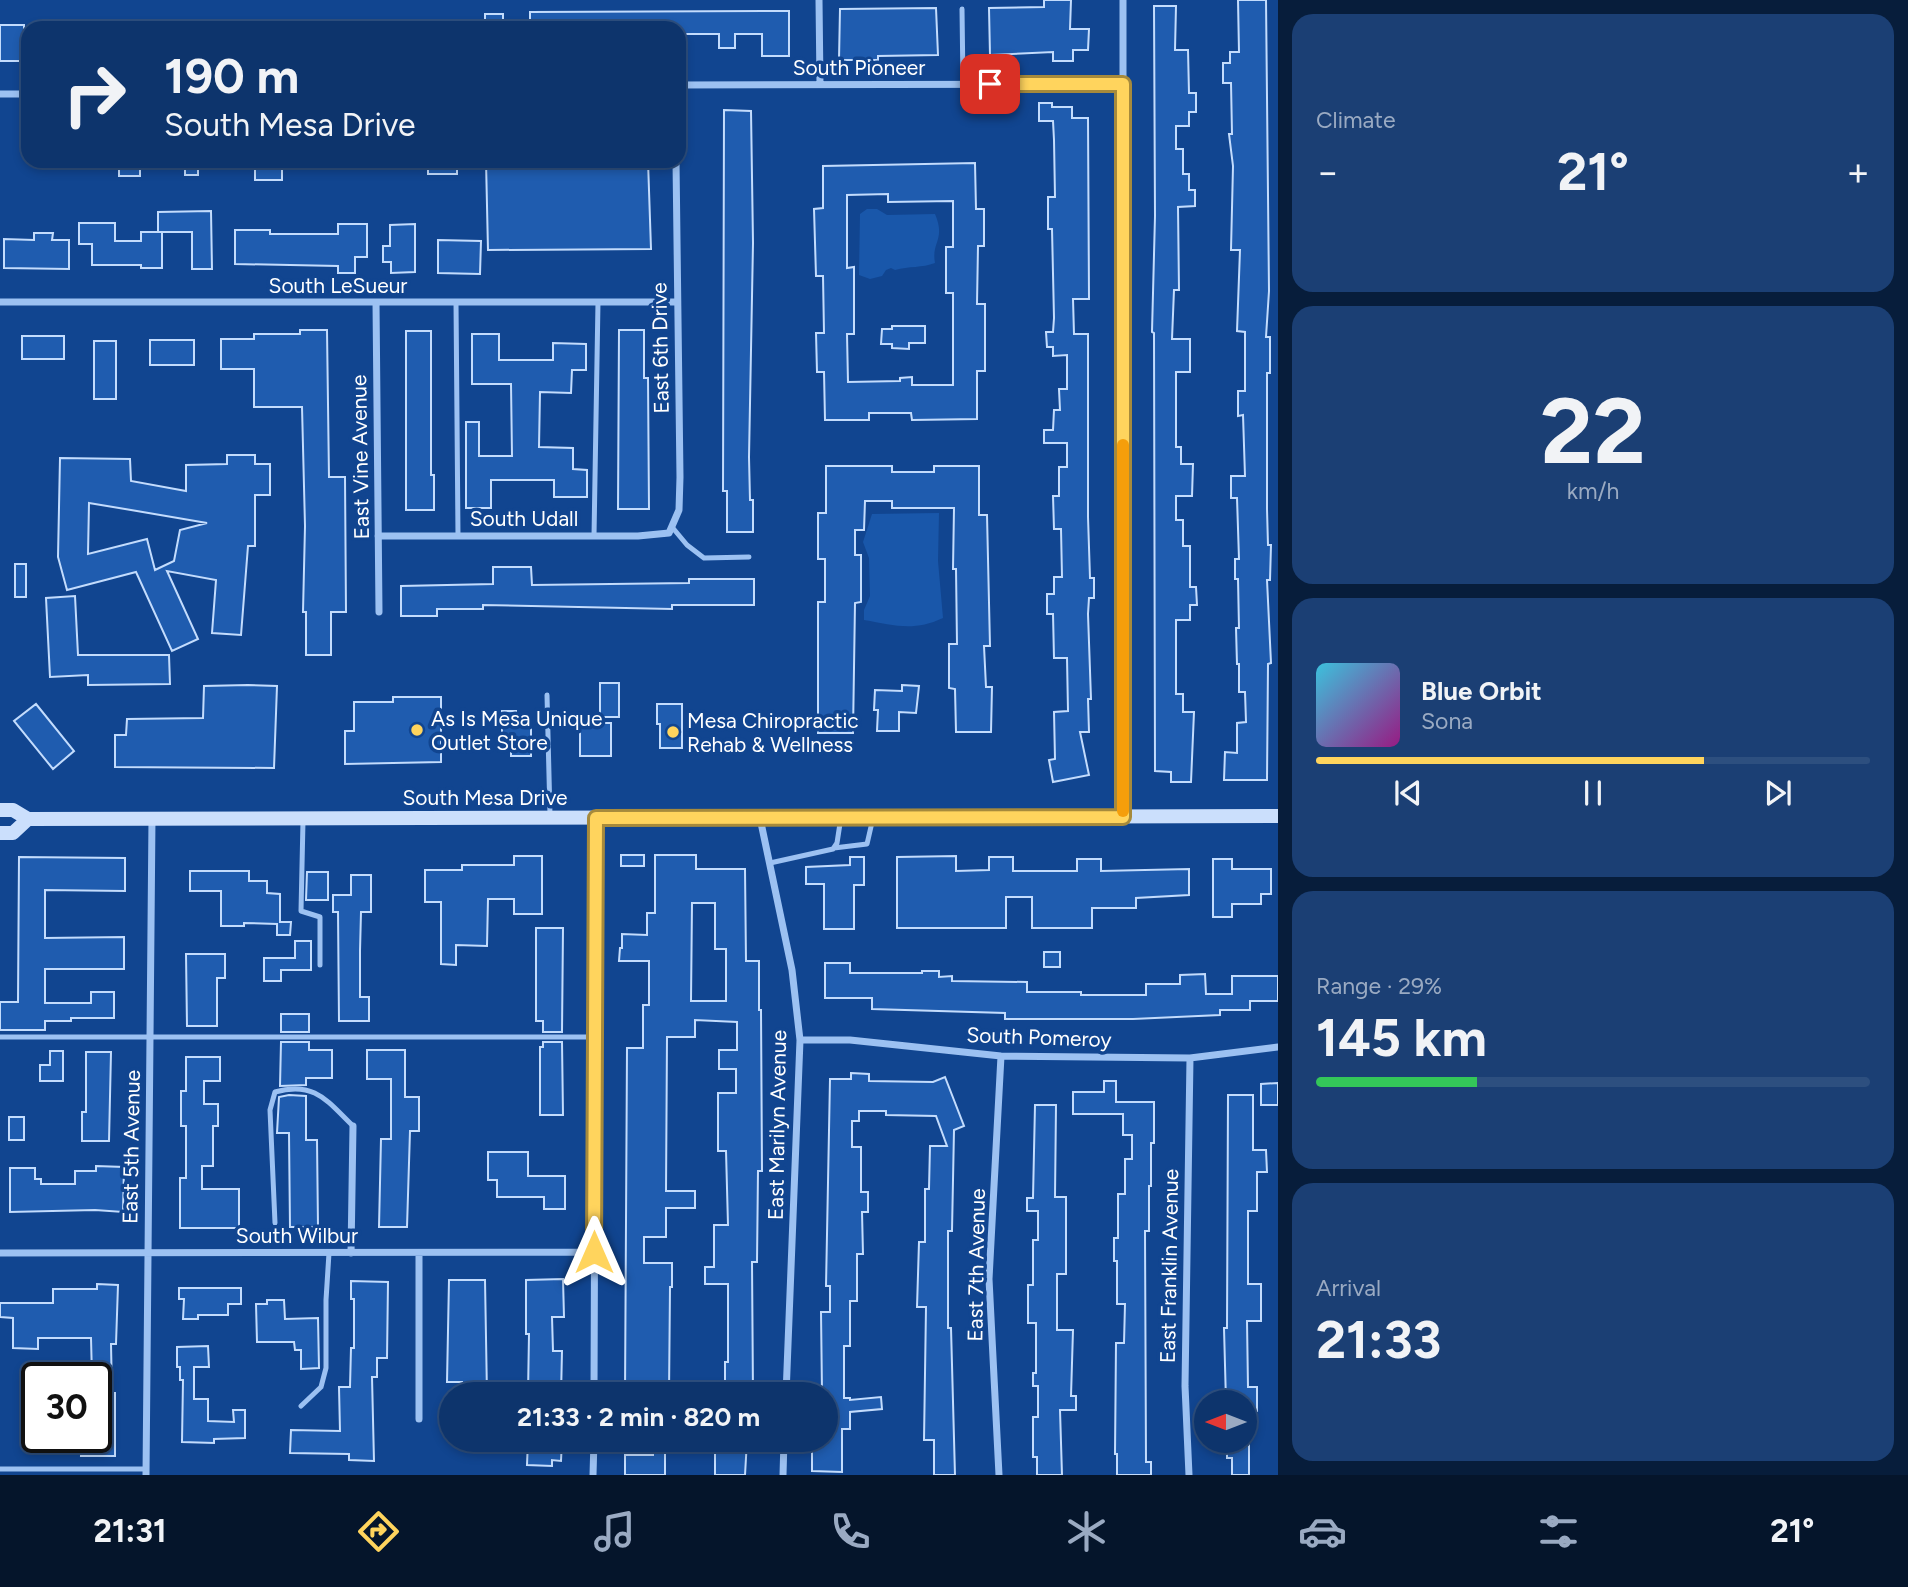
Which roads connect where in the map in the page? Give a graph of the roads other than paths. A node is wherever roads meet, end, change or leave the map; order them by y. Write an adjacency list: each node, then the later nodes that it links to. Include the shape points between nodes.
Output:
1 (819, 0): 4 (street)
2 (1123, 0): 6 (street)
3 (962, 9): 5 (lane)
4 (820, 84): 5 (street, South Pioneer); 7 (street, South Pioneer)
5 (963, 84): 6 (street, South Pioneer)
6 (1123, 84): 28 (street)
7 (686, 85)
8 (0, 94): 9 (street)
9 (21, 94)
10 (676, 168): 15 (street, East 6th Drive)
11 (0, 302): 12 (street, South LeSueur)
12 (376, 302): 13 (street, South LeSueur); 17 (street, East Vine Avenue)
13 (456, 302): 14 (street, South LeSueur); 18 (lane)
14 (598, 302): 15 (street, South LeSueur); 19 (lane)
15 (677, 302): 16 (street, East 6th Drive, via 679,510)
16 (670, 530): 19 (street, South Udall); 20 (lane, via 704,558)
17 (378, 536): 18 (street, South Udall); 21 (street, East Vine Avenue)
18 (458, 536): 19 (street, South Udall)
19 (594, 536)
20 (749, 557)
21 (379, 612)
22 (547, 695): 30 (lane)
23 (0, 810): 33 (main road, South Mesa Drive, via 13,810)
24 (1278, 816): 28 (main road, South Mesa Drive)
25 (303, 817): 29 (main road, South Mesa Drive); 30 (main road, South Mesa Drive); 37 (lane, via 302,911 320,917)
26 (841, 817): 27 (main road, South Mesa Drive); 32 (main road, South Mesa Drive); 35 (lane)
27 (873, 817): 28 (main road, South Mesa Drive); 35 (lane, via 867,844)
28 (1123, 817)
29 (152, 818): 33 (main road, South Mesa Drive); 40 (street, East 5th Avenue)
30 (550, 818): 31 (main road, South Mesa Drive)
31 (596, 818): 32 (main road, South Mesa Drive); 39 (street)
32 (760, 818): 36 (street, East Marilyn Avenue)
33 (28, 819): 34 (main road, South Mesa Drive, via 13,833)
34 (0, 832)
35 (834, 848): 36 (lane)
36 (769, 863): 41 (street, East Marilyn Avenue, via 792,970)
37 (320, 965)
38 (0, 1037): 40 (lane)
39 (595, 1037): 40 (lane); 47 (street)
40 (150, 1038): 49 (street, East 5th Avenue)
41 (800, 1040): 43 (street, South Pomeroy, via 850,1040); 54 (street, East Marilyn Avenue)
42 (1278, 1047): 44 (street, South Pomeroy)
43 (1001, 1056): 44 (street, South Pomeroy); 63 (street, East 7th Avenue, via 989,1279)
44 (1190, 1058): 64 (street, East Franklin Avenue, via 1185,1386)
45 (353, 1126): 46 (lane, via 318,1093 292,1087 275,1092 271,1110); 51 (street)
46 (275, 1223)
47 (594, 1252): 52 (street, South Wilbur); 53 (street)
48 (0, 1253): 49 (street, South Wilbur)
49 (148, 1253): 50 (street, South Wilbur); 60 (street, East 5th Avenue)
50 (328, 1253): 51 (street, South Wilbur); 55 (lane, via 326,1368 321,1387)
51 (351, 1253): 52 (street, South Wilbur)
52 (419, 1253): 56 (street)
53 (594, 1382)
54 (787, 1382)
55 (302, 1406)
56 (419, 1419)
57 (593, 1452): 61 (street)
58 (784, 1452): 62 (street)
59 (0, 1469): 60 (lane)
60 (146, 1472)
61 (593, 1475)
62 (783, 1475)
63 (999, 1475)
64 (1189, 1475)

